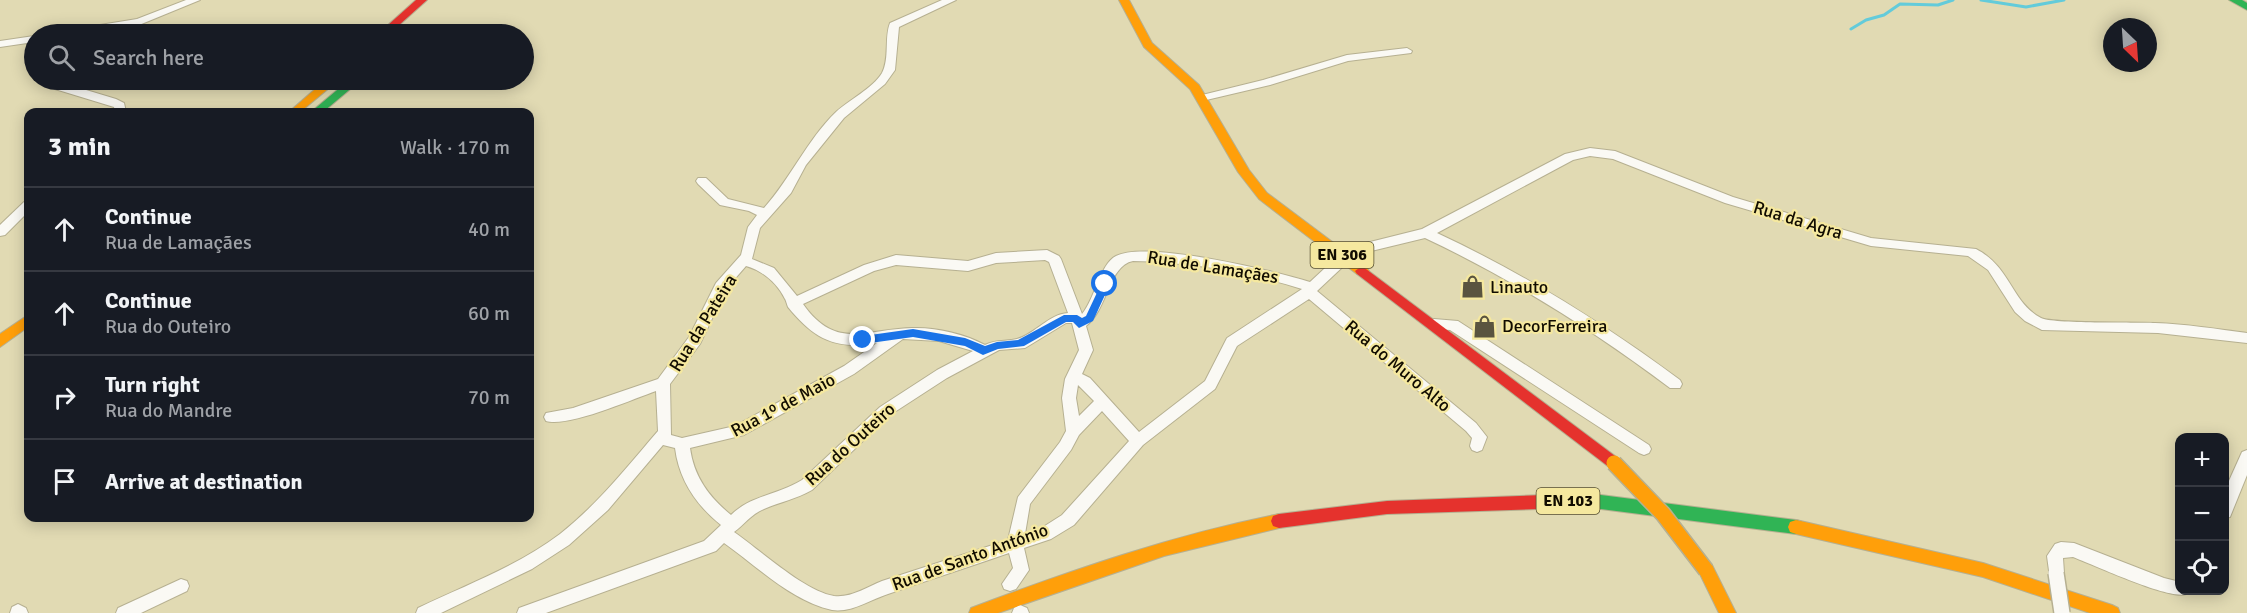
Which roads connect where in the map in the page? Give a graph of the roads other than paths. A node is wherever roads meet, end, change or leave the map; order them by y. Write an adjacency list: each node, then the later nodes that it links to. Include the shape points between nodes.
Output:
1 (195, 0): 7 (street)
2 (951, 0): 22 (street, Rua da Pateira, via 894,25 889,70 881,82 825,133)
3 (1124, 0): 16 (main road, EN 306, via 1148,45 1187,78)
4 (2234, 0): 6 (main road)
5 (428, 3): 8 (main road); 9 (main road)
6 (2247, 7)
7 (126, 24)
8 (398, 24)
9 (412, 24)
10 (24, 40): 11 (street)
11 (0, 44)
12 (1407, 51): 16 (street, via 1347,58)
13 (69, 90): 17 (street, via 103,97)
14 (320, 90): 18 (main road)
15 (343, 90): 19 (main road)
16 (1202, 98): 25 (main road, EN 306, via 1244,172 1263,196)
17 (120, 108)
18 (299, 108)
19 (321, 108)
20 (702, 181): 22 (street, via 726,203 755,207)
21 (24, 209): 23 (street)
22 (766, 215): 26 (street, Rua da Pateira, via 754,227)
23 (0, 232)
24 (1426, 233): 25 (street, Rua da Agra); 33 (street, Rua da Agra, via 1569,157 1590,152 1615,155 1729,200 1871,242 1971,252 1985,257 1995,267 2019,310 2042,325 2158,328); 38 (street, via 1480,257 1540,292 1631,350)
25 (1345, 256): 27 (street, Rua de Santo António); 31 (main road, EN 306)
26 (743, 261): 28 (street, via 768,270); 37 (street, Rua da Pateira, via 721,286 695,340)
27 (1310, 289): 29 (street, Rua de Lamaçães, via 1293,280 1198,262 1129,256 1116,263 1089,318); 43 (street, Rua de Santo António, via 1232,342 1210,385); 45 (street, Rua do Muro Alto, via 1471,427 1480,437)
28 (793, 303): 29 (street, via 869,268 896,260 968,266 996,258 1047,255 1054,259); 32 (street, via 825,335 863,340)
29 (1078, 321): 35 (street, Rua do Outeiro, via 1064,318 1020,344 997,345); 36 (street, via 1086,350)
30 (24, 323): 34 (main road)
31 (1434, 324): 46 (street, via 1453,325); 60 (main road, EN 306, bridge, via 1614,463 1650,496 1706,570)
32 (897, 337): 35 (street, via 913,333 965,342); 44 (street, Rua 1º de Maio, via 872,357 754,424 720,437)
33 (2247, 338)
34 (0, 342)
35 (983, 351): 49 (street, Rua do Outeiro, via 885,411 807,484 757,504)
36 (1074, 376): 39 (street); 41 (street, via 1069,398)
37 (663, 383): 40 (street, via 582,411); 42 (street, Rua da Pateira, via 665,432)
38 (1675, 384)
39 (1103, 401): 41 (street); 43 (street)
40 (551, 417)
41 (1073, 431): 50 (street, via 1023,502)
42 (660, 438): 44 (street, Rua 1º de Maio); 56 (street, Rua da Pateira, via 634,472 579,529 525,563)
43 (1138, 441): 50 (street, Rua de Santo António, via 1068,519 1046,534)
44 (682, 444): 49 (street, Rua de Santo António, via 683,460 700,497)
45 (1477, 446)
46 (1644, 449)
47 (2247, 456): 48 (street)
48 (2229, 500)
49 (728, 529): 50 (street, Rua de Santo António, via 792,582 821,600 836,604 852,602); 57 (street, Rua do Outeiro, via 710,546 686,556)
50 (1015, 543): 51 (street, via 1021,570)
51 (1010, 584)
52 (182, 586): 55 (street)
53 (1049, 587): 58 (main road, EN 103); 59 (main road, EN 103); 62 (main road, EN 103, via 1139,556 1240,528 1320,514 1429,503 1593,501 1815,529 1983,570)
54 (2175, 588): 61 (street, bridge, via 2074,550 2061,549 2055,556)
55 (124, 613)
56 (424, 613)
57 (525, 613)
58 (976, 613)
59 (992, 613)
60 (1728, 613)
61 (2062, 613)
62 (2112, 613)

